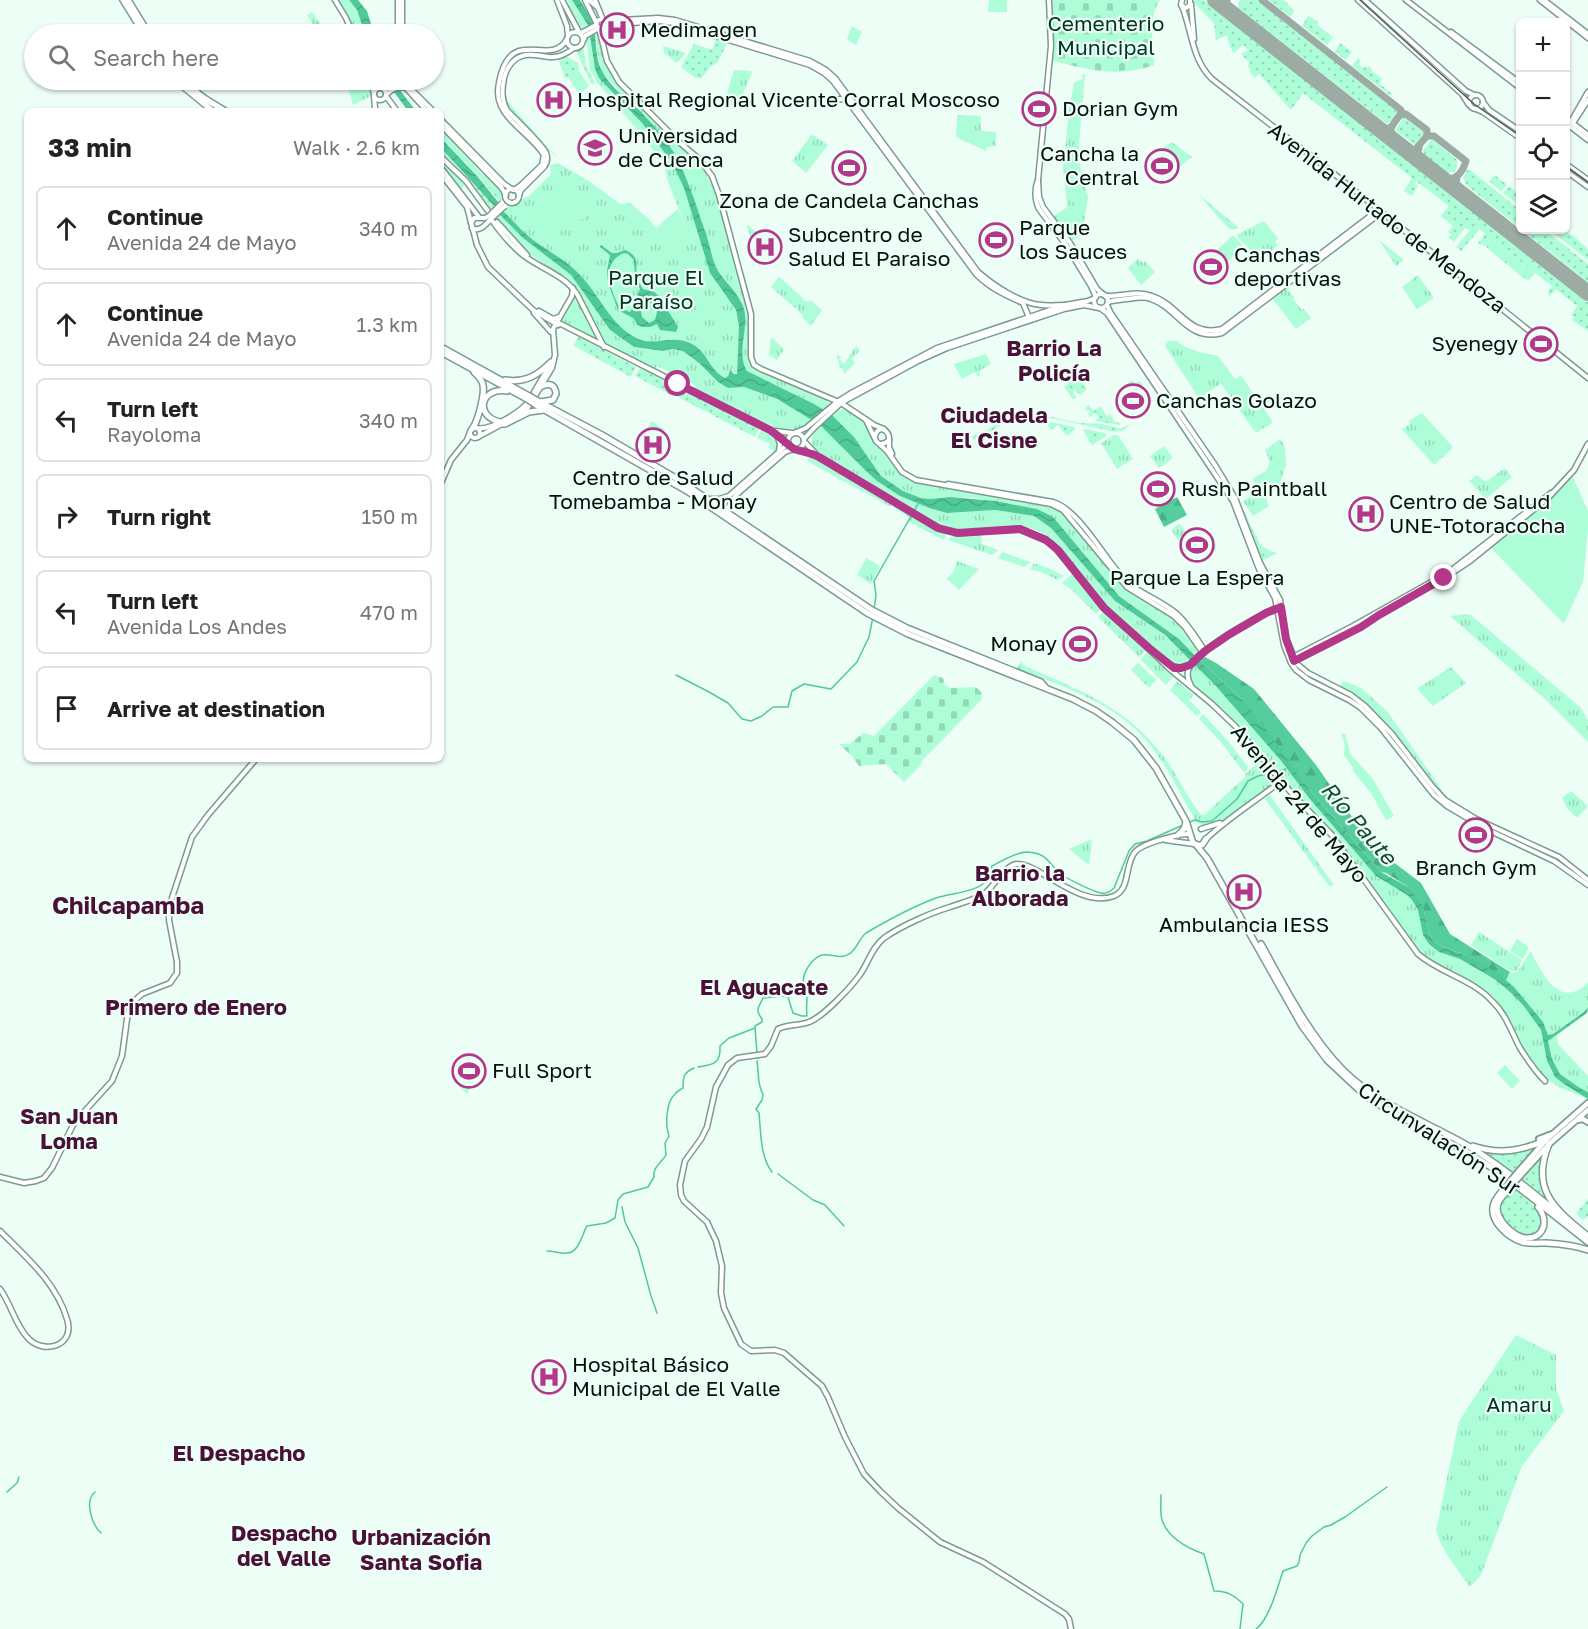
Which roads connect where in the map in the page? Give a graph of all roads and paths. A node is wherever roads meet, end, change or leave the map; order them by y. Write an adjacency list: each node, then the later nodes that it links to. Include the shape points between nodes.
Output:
1 (123, 0): 19 (highway)
2 (128, 0): 20 (highway)
3 (335, 0): 21 (main road)
4 (400, 0): 22 (main road)
5 (557, 0): 26 (main road)
6 (562, 0): 24 (main road)
7 (587, 0): 17 (main road); 23 (main road)
8 (595, 0): 17 (main road)
9 (1049, 0): 67 (main road, via 1051,46)
10 (1358, 0): 47 (main road, via 1462,94)
11 (1365, 0): 42 (main road)
12 (1408, 0): 30 (main road)
13 (1540, 0): 25 (main road)
14 (1544, 0): 25 (main road)
15 (1181, 2): 16 (main road, via 1187,8); 29 (main road, Avenida Hurtado de Mendoza)
16 (1191, 2): 29 (main road, Avenida Hurtado de Mendoza)
17 (600, 9): 18 (main road)
18 (604, 23): 23 (main road); 23 (main road, via 600,20); 28 (main road); 44 (main road, via 659,21 684,25 813,66); 86 (main road, via 675,20 826,70 978,272 1000,289)
19 (138, 24)
20 (143, 24)
21 (349, 24)
22 (400, 24)
23 (597, 26): 24 (main road); 28 (main road)
24 (582, 35): 26 (main road, via 573,32); 27 (main road, via 581,46)
25 (1588, 36)
26 (568, 37): 27 (main road); 70 (main road, via 555,50 521,50 505,63 498,86 503,110 544,155 542,165)
27 (574, 48): 71 (main road, via 555,57 532,54 518,58 508,68 502,86 507,110 547,155 547,163)
28 (604, 50): 106 (main road, via 619,82 712,176 751,314 752,361 761,369)
29 (1196, 51): 75 (main road, Avenida Hurtado de Mendoza, via 1212,79)
30 (1516, 82)
31 (186, 90): 48 (highway)
32 (194, 90): 49 (highway)
33 (373, 90): 41 (main road)
34 (376, 90): 41 (main road)
35 (379, 90): 39 (main road)
36 (390, 90): 39 (main road)
37 (409, 90): 52 (main road)
38 (412, 90): 53 (main road)
39 (385, 92): 41 (main road, via 379,100); 51 (main road)
40 (1588, 93): 56 (main road)
41 (374, 94): 50 (main road)
42 (1474, 95): 46 (main road); 47 (main road)
43 (835, 100): 44 (main road)
44 (847, 100): 88 (main road, via 976,274)
45 (1588, 100): 56 (main road)
46 (1483, 102): 54 (main road); 58 (main road)
47 (1469, 105): 54 (main road)
48 (209, 108)
49 (220, 108)
50 (375, 108)
51 (395, 108)
52 (425, 108)
53 (430, 108)
54 (1476, 109): 59 (main road)
55 (444, 123): 70 (main road)
56 (1570, 123): 60 (main road); 61 (main road)
57 (444, 128): 72 (main road)
58 (1516, 128)
59 (1516, 135)
60 (1588, 135)
61 (1588, 140)
62 (444, 160): 76 (main road, via 466,181)
63 (1570, 167): 68 (main road)
64 (444, 172): 77 (main road)
65 (1570, 174): 69 (main road)
66 (444, 178): 79 (main road, via 467,207)
67 (1038, 180): 82 (main road, via 1043,207 1097,289); 83 (main road, via 1037,206)
68 (1588, 180)
69 (1588, 187)
70 (514, 190): 71 (main road); 72 (main road)
71 (519, 195): 73 (main road)
72 (506, 196): 73 (main road); 74 (main road)
73 (512, 203): 74 (main road)
74 (503, 205): 76 (main road, bridge)
75 (1380, 211): 82 (main road, via 1221,329 1199,330 1150,295); 85 (main road, via 1222,333 1196,332 1151,299); 101 (main road, Avenida Hurtado de Mendoza)
76 (490, 216): 77 (main road); 79 (main road, via 480,229); 80 (main road, via 522,254)
77 (479, 217): 79 (main road, via 474,218)
78 (497, 222): 80 (main road)
79 (471, 226): 84 (main road, via 488,267)
80 (542, 266): 81 (main road)
81 (573, 288): 91 (main road); 96 (main road)
82 (1105, 295): 83 (main road); 85 (main road)
83 (1096, 297): 87 (main road); 89 (main road)
84 (523, 301): 91 (main road, via 551,318); 94 (main road); 95 (main road)
85 (1108, 303): 89 (main road); 137 (main road, via 1110,312 1231,491 1278,596)
86 (1042, 305): 87 (main road); 90 (main road)
87 (1065, 305): 90 (main road)
88 (1026, 307): 92 (main road); 93 (main road)
89 (1100, 308): 90 (main road, via 1084,305); 137 (main road, via 1229,495)
90 (1046, 313): 92 (main road)
91 (560, 316): 94 (main road)
92 (1030, 318): 93 (main road); 108 (main road, via 938,351)
93 (1022, 320): 108 (main road, via 937,348)
94 (555, 323): 95 (main road); 96 (main road); 103 (main road, via 554,362)
95 (551, 333): 99 (main road)
96 (604, 348): 117 (main road)
97 (444, 349): 102 (highway)
98 (444, 354): 100 (highway)
99 (551, 362): 102 (highway, via 524,381); 113 (main road, via 527,404)
100 (471, 369): 104 (highway); 116 (highway, via 483,386)
101 (1588, 378)
102 (500, 380): 105 (highway)
103 (540, 387): 107 (highway, via 550,384 556,394 552,400); 113 (main road, via 527,409)
104 (512, 391): 105 (highway); 113 (highway, via 494,391 484,399 486,413)
105 (528, 398): 107 (highway, bridge)
106 (829, 398): 108 (main road); 110 (main road)
107 (538, 402): 111 (highway); 135 (highway)
108 (839, 403): 109 (main road); 110 (main road)
109 (849, 408): 110 (main road); 112 (main road)
110 (832, 409): 114 (main road)
111 (546, 410): 113 (highway); 146 (highway, via 687,491 867,613 908,634)
112 (865, 420): 115 (main road); 121 (main road)
113 (501, 423): 116 (main road); 120 (main road)
114 (812, 428): 118 (main road); 122 (main road); 128 (main road)
115 (884, 429): 121 (main road, via 877,431); 123 (main road)
116 (473, 430): 120 (main road, via 480,434); 120 (main road, via 471,437); 127 (main road)
117 (770, 430): 118 (main road); 119 (main road)
118 (793, 433): 122 (main road, via 800,433); 124 (main road)
119 (777, 434): 124 (main road); 130 (main road)
120 (477, 438): 127 (main road)
121 (875, 438): 125 (main road)
122 (804, 440): 128 (main road, Avenida 24 de Mayo); 129 (main road)
123 (889, 440): 125 (main road); 140 (main road, via 892,454 914,477 1064,506 1128,583 1176,613 1191,629)
124 (788, 444): 129 (main road); 130 (main road)
125 (880, 444): 140 (main road, via 902,472 916,480 1063,510 1127,587 1174,616)
126 (1588, 444): 141 (main road, via 1573,470 1552,492 1449,572)
127 (461, 447): 133 (main road)
128 (810, 448): 131 (main road, Avenida 24 de Mayo)
129 (796, 449): 131 (main road, Avenida 24 de Mayo); 132 (main road, via 785,452)
130 (778, 452): 132 (main road)
131 (819, 457): 139 (main road, Avenida 24 de Mayo, via 938,528 961,533 1015,529 1046,540 1097,600)
132 (755, 475): 134 (main road)
133 (444, 476)
134 (734, 494): 135 (main road); 136 (main road)
135 (707, 499): 136 (highway)
136 (726, 511): 146 (highway, via 881,615 1041,682)
137 (1279, 607): 138 (main road); 140 (main road); 142 (main road, via 1282,639)
138 (1288, 645): 141 (main road); 142 (main road)
139 (1149, 648): 143 (main road, Avenida 24 de Mayo, via 1174,668); 145 (main road, Avenida 24 de Mayo)
140 (1203, 653): 143 (main road)
141 (1302, 655): 142 (main road); 144 (main road)
142 (1292, 660): 144 (main road); 158 (main road, via 1303,676 1360,707 1442,803 1554,861)
143 (1190, 665): 145 (main road)
144 (1302, 669): 157 (main road, via 1351,695 1376,717 1445,800 1476,819 1559,857)
145 (1191, 686): 148 (main road, Avenida 24 de Mayo, via 1223,714)
146 (1046, 688): 149 (highway, via 1096,711 1128,734 1150,760)
147 (253, 762): 168 (main road, via 192,837 168,915 176,975 133,1002 122,1056 112,1081 74,1123 44,1178 24,1183)
148 (1281, 781): 150 (main road); 160 (main road, Avenida 24 de Mayo, via 1331,834 1418,954 1493,1001)
149 (1186, 820): 152 (highway); 153 (highway)
150 (1226, 821): 151 (main road); 154 (main road)
151 (1201, 829)
152 (1191, 834): 153 (main road); 156 (highway, Circunvalación Sur)
153 (1178, 835): 155 (main road)
154 (1206, 839): 156 (highway, via 1202,845)
155 (1162, 840): 156 (main road); 177 (main road, via 1136,851 1117,895 1088,897 1028,866 1013,865 985,893 926,916 882,940 858,977 829,1008 807,1023 778,1029 765,1054 737,1058 728,1065 716,1087 707,1127 685,1161 680,1185 684,1201 707,1222 716,1240 724,1308 741,1344 750,1351 784,1353 822,1386 864,1474 898,1508 940,1542 983,1562 1065,1614)
156 (1194, 844): 170 (highway, Circunvalación Sur, via 1207,858 1302,1026 1327,1060 1374,1102 1465,1151)
157 (1588, 880)
158 (1588, 885)
159 (1261, 944): 166 (highway, Circunvalación Sur, via 1309,1027 1342,1069 1385,1102)
160 (1545, 1081)
161 (1587, 1106): 162 (main road); 164 (main road)
162 (1575, 1121): 163 (main road); 167 (main road)
163 (1588, 1122)
164 (1554, 1133): 165 (main road); 167 (main road)
165 (1539, 1139)
166 (1459, 1140): 167 (highway, via 1482,1149 1509,1152); 171 (highway, Circunvalación Sur)
167 (1548, 1142): 169 (main road, bridge); 171 (highway, via 1542,1166 1543,1184)
168 (0, 1177)
169 (1510, 1185): 170 (highway, via 1499,1202 1498,1214 1503,1224 1526,1238 1538,1235 1545,1223 1541,1210); 175 (highway, via 1496,1199 1493,1210 1497,1224 1508,1234 1526,1243 1571,1245)
170 (1529, 1197): 174 (highway, Circunvalación Sur)
171 (1569, 1221): 173 (highway)
172 (0, 1231): 176 (main road, via 49,1283 66,1316 67,1337 48,1347 33,1342 23,1332)
173 (1588, 1236)
174 (1588, 1242)
175 (1588, 1250)
176 (0, 1289)
177 (1071, 1629)

